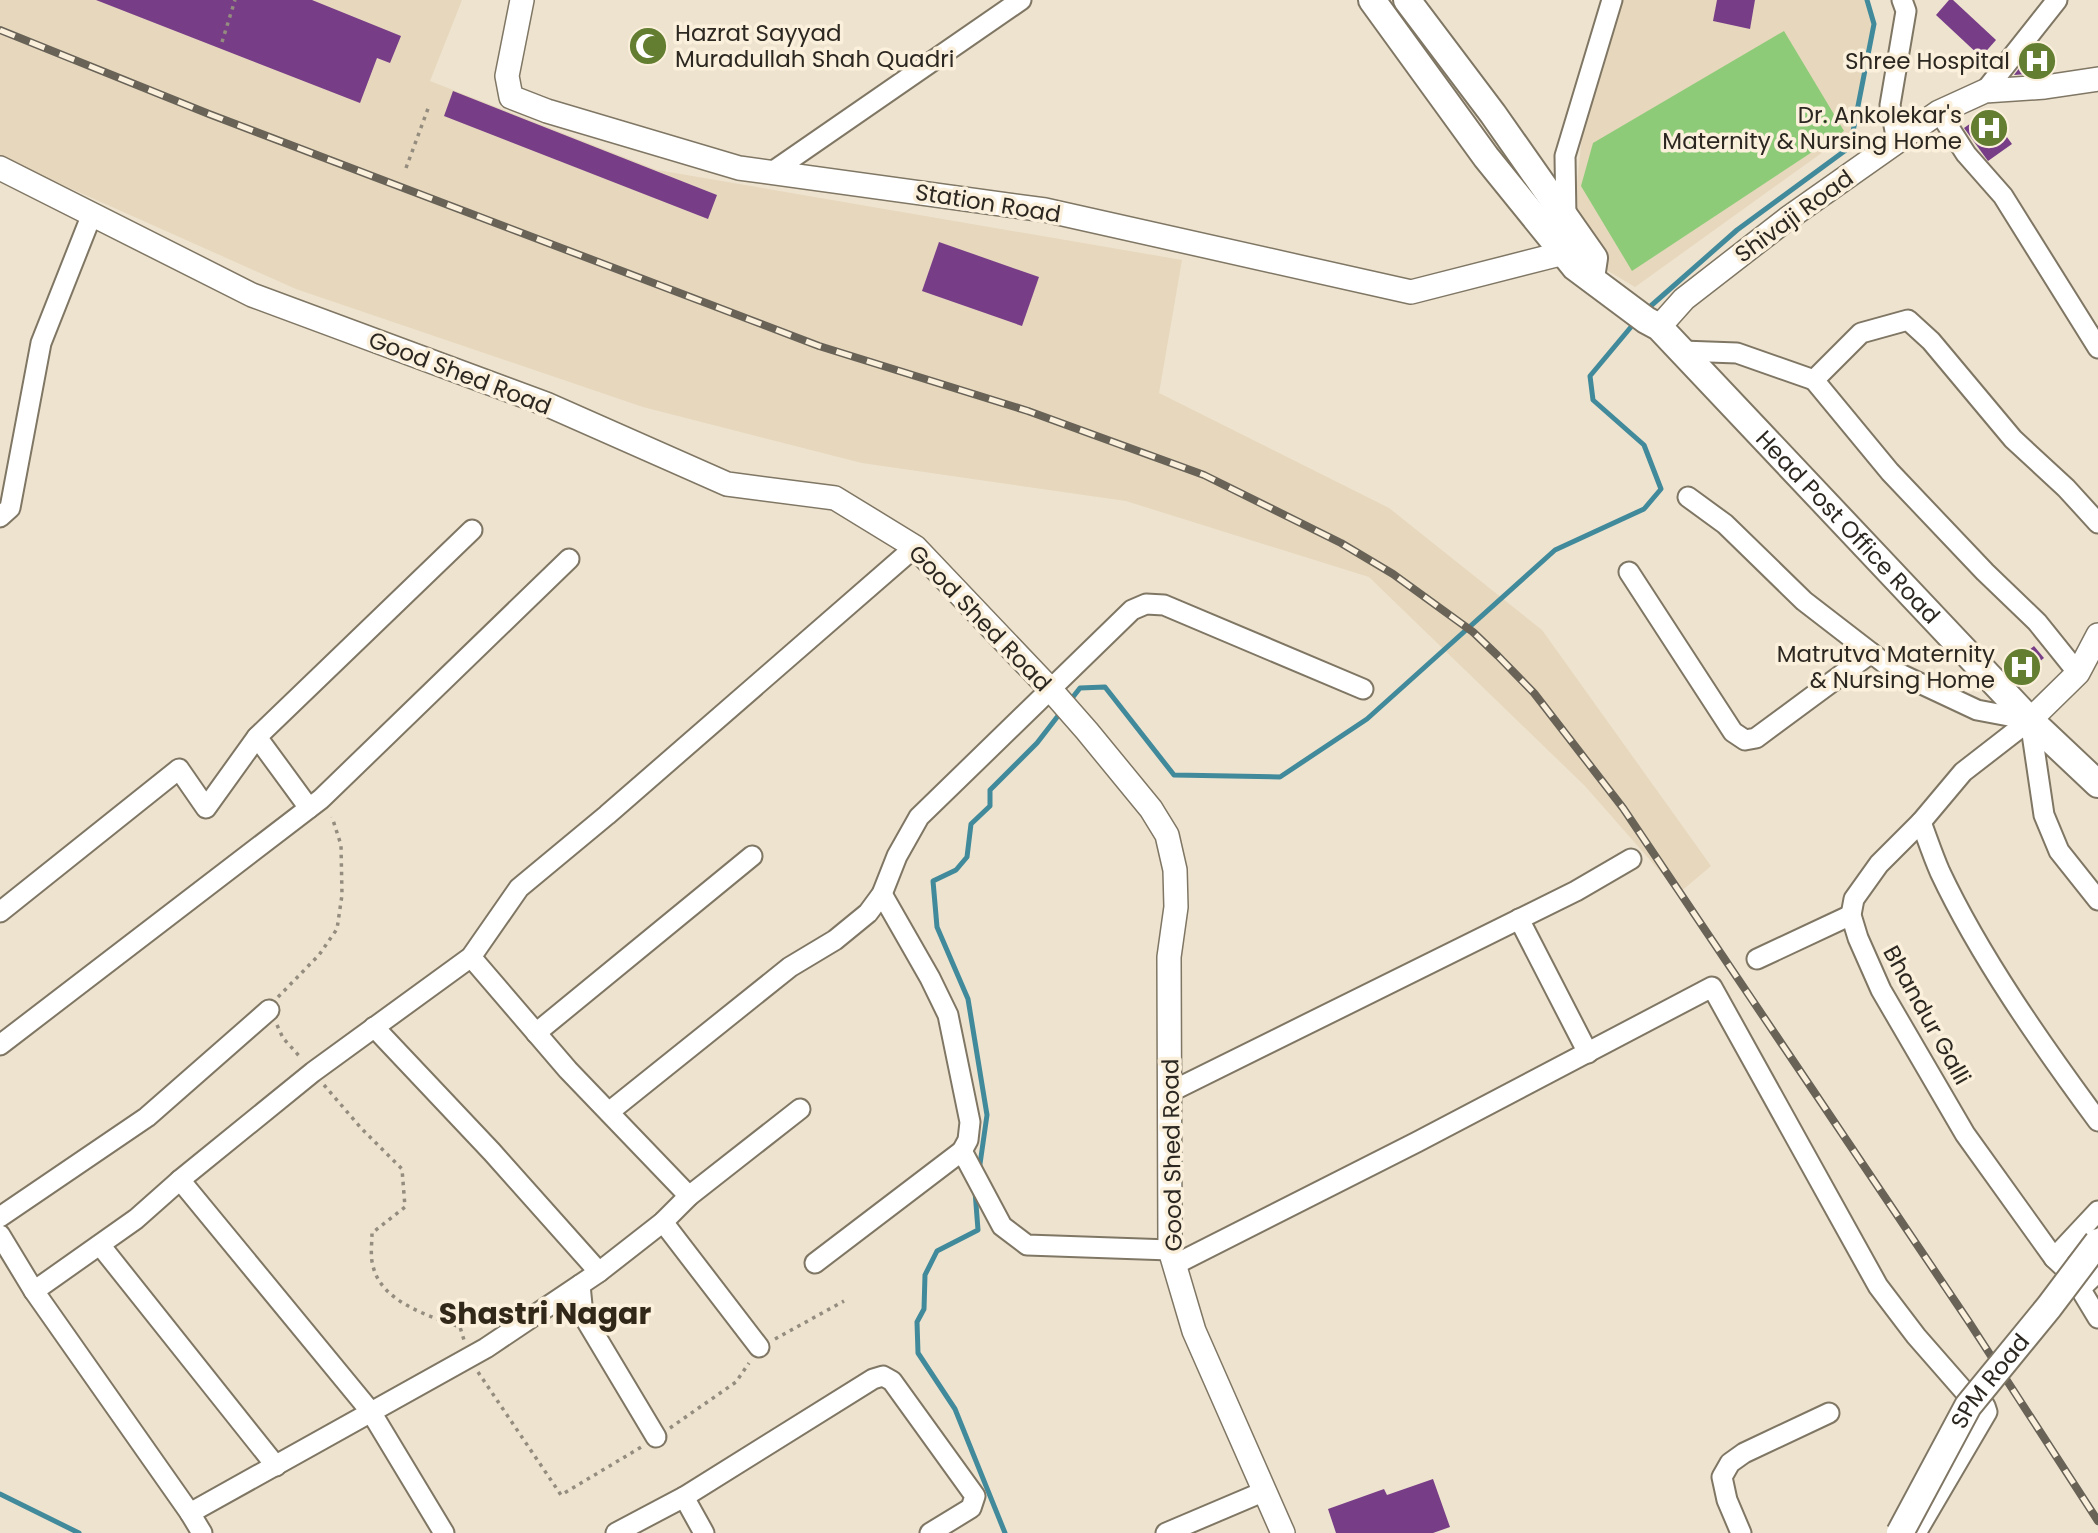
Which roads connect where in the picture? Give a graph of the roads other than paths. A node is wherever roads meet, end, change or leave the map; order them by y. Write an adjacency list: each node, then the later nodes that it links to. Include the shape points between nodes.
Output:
1 (522, 0): 13 (street, Station Road, via 507,76 511,97 726,164)
2 (1021, 0): 13 (street)
3 (1372, 0): 16 (main road, Head Post Office Road, via 1486,157)
4 (1407, 0): 15 (main road)
5 (1612, 0): 15 (street, via 1565,156)
6 (1902, 0): 11 (street, via 1906,11 1890,105)
7 (2057, 0): 9 (street)
8 (2098, 79): 9 (street, Shivaji Road)
9 (1985, 91): 10 (street, Shivaji Road)
10 (1940, 112): 11 (street, Shivaji Road); 19 (street, via 1966,154 2003,196)
11 (1897, 141): 18 (street, Shivaji Road)
12 (0, 168): 14 (street, Good Shed Road)
13 (772, 172): 16 (street, Station Road, via 1045,210 1411,292)
14 (92, 214): 23 (street, via 41,343 10,509); 26 (street, Good Shed Road, via 252,295 546,404 727,484 835,498)
15 (1566, 219): 16 (street); 17 (main road, via 1594,258)
16 (1564, 253): 17 (main road, Head Post Office Road)
17 (1591, 278): 18 (main road, Head Post Office Road)
18 (1652, 324): 20 (main road, Head Post Office Road)
19 (2098, 348)
20 (1682, 351): 21 (street, via 1737,353); 34 (main road, Head Post Office Road)
21 (1814, 380): 24 (street, via 1861,332 1908,320 2013,439); 31 (street, via 1889,472 2037,622)
22 (1688, 497): 30 (street, via 1726,524 1804,601)
23 (0, 517)
24 (2098, 523)
25 (472, 530): 35 (street)
26 (915, 547): 33 (street, Good Shed Road); 46 (street, via 519,888)
27 (569, 559): 37 (street)
28 (1629, 572): 30 (street, via 1734,732 1745,740 1756,738)
29 (2098, 635): 31 (street)
30 (1871, 653): 34 (street, via 1896,672 1977,710)
31 (2078, 673): 34 (street)
32 (1363, 689): 33 (street, via 1164,605 1146,604 1126,615)
33 (1061, 702): 41 (street, via 919,817); 53 (street, Good Shed Road, via 1151,809 1167,835 1175,870 1176,907 1170,957)
34 (2030, 720): 36 (main road, Head Post Office Road); 38 (street, via 1964,772); 42 (street, via 2044,816 2059,851)
35 (257, 737): 37 (street); 43 (street, via 206,808 178,769)
36 (2098, 784)
37 (309, 808): 51 (street)
38 (1921, 822): 44 (street, via 1879,864 1854,899); 56 (street, via 1940,871 1981,948)
39 (752, 856): 50 (street)
40 (1631, 859): 45 (street)
41 (883, 894): 55 (street, via 843,933 790,967); 57 (street, via 948,1015 970,1122)
42 (2098, 900)
43 (0, 912)
44 (1852, 915): 47 (street); 67 (street, Bhandur Galli, via 1881,990 1958,1122)
45 (1519, 919): 52 (street); 53 (street)
46 (471, 957): 49 (street); 50 (street)
47 (1757, 959)
48 (269, 1010): 61 (street, via 147,1117)
49 (374, 1027): 58 (street); 69 (street)
50 (536, 1033): 55 (street)
51 (0, 1045)
52 (1588, 1053): 66 (street, via 1417,1142); 76 (street, via 1712,988 1878,1286)
53 (1170, 1092): 66 (street, Good Shed Road)
54 (800, 1109): 59 (street)
55 (609, 1112): 59 (street)
56 (2098, 1121)
57 (962, 1151): 66 (street, via 1002,1226 1027,1245); 68 (street)
58 (180, 1180): 65 (street); 77 (street)
59 (689, 1196): 62 (street)
60 (2098, 1211): 67 (street)
61 (0, 1217)
62 (663, 1222): 69 (street); 75 (street)
63 (0, 1235): 73 (street)
64 (2098, 1242): 93 (main road, SPM Road, bridge, via 1968,1406)
65 (100, 1245): 73 (street); 80 (street)
66 (1172, 1257): 81 (street, Good Shed Road, via 1194,1331)
67 (2054, 1258): 72 (street, Bhandur Galli)
68 (815, 1263)
69 (599, 1272): 71 (street)
70 (2098, 1272): 72 (street)
71 (580, 1285): 77 (street, via 469,1357); 79 (street, via 583,1315)
72 (2080, 1289): 74 (street, Bhandur Galli)
73 (34, 1291): 83 (street)
74 (2098, 1318)
75 (759, 1347)
76 (1965, 1392): 92 (street); 94 (street, via 1987,1412)
77 (371, 1412): 80 (street); 85 (street)
78 (1829, 1413): 91 (street, via 1730,1463 1722,1477)
79 (656, 1437)
80 (276, 1466): 83 (street)
81 (1265, 1491): 89 (street); 90 (street, Good Shed Road)
82 (684, 1497): 86 (street); 87 (street); 88 (street, via 883,1376 892,1381 975,1496 971,1508)
83 (190, 1513): 84 (street)
84 (202, 1533)
85 (444, 1533)
86 (616, 1533)
87 (704, 1533)
88 (930, 1533)
89 (1166, 1533)
90 (1283, 1533)
91 (1741, 1533)
92 (1889, 1533)
93 (1900, 1533)
94 (1916, 1533)

